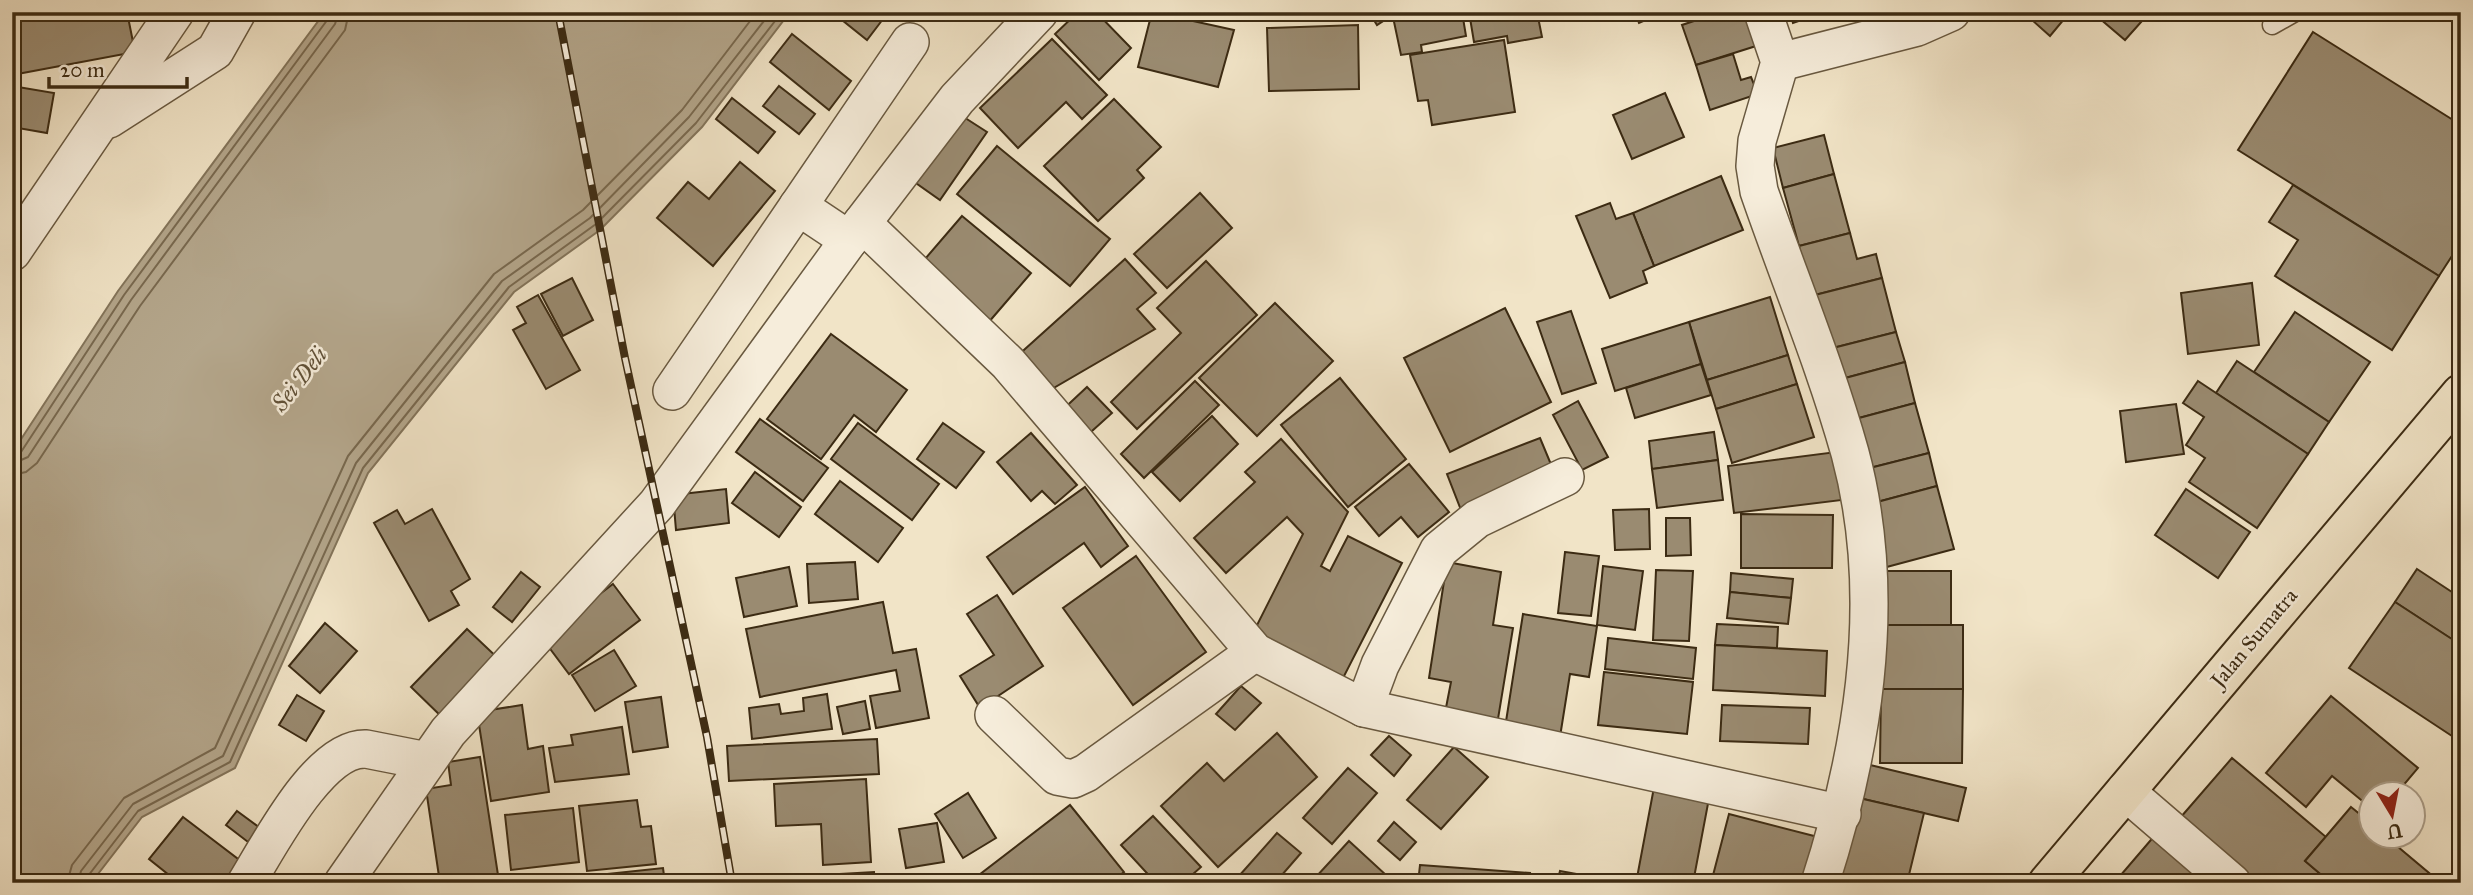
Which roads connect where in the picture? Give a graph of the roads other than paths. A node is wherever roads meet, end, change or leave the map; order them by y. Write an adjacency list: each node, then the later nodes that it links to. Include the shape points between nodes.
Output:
1 (175, 12): 10 (street)
2 (237, 12): 10 (street, via 215,51)
3 (1039, 12): 12 (street, via 957,99)
4 (1763, 12): 9 (street)
5 (1951, 12): 9 (street, via 1917,27)
6 (2295, 12): 7 (lane)
7 (2272, 25)
8 (910, 42): 11 (street)
9 (1780, 62): 22 (street, via 1757,141 1759,191 1833,400 1864,526 1865,669 1855,757)
10 (96, 128): 13 (street)
11 (798, 206): 12 (street); 14 (street)
12 (855, 231): 17 (street, via 1008,363); 20 (street, via 657,504 448,732)
13 (12, 252)
14 (672, 391)
15 (2461, 394): 21 (highway, Jalan Sumatra)
16 (1565, 477): 18 (street, via 1476,519 1439,550 1380,664)
17 (1255, 652): 18 (street); 19 (street, via 1073,779 1057,776)
18 (1364, 708): 22 (street)
19 (994, 715)
20 (427, 761): 23 (street, via 366,749 340,755 315,776); 24 (street)
21 (2125, 791): 26 (highway, Jalan Sumatra); 27 (street)
22 (1842, 814): 25 (street)
23 (246, 883)
24 (343, 883)
25 (1820, 883)
26 (2048, 883)
27 (2232, 883)

